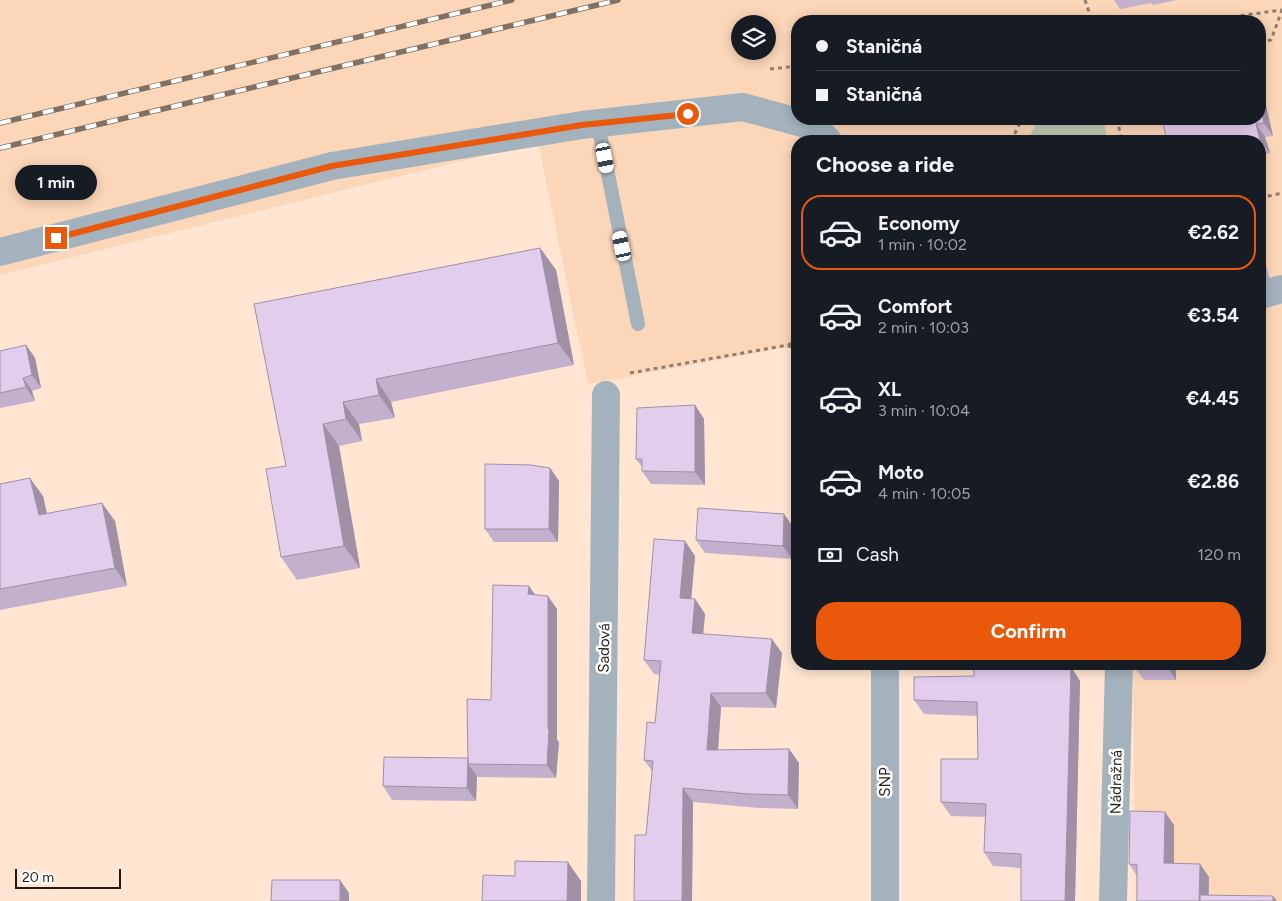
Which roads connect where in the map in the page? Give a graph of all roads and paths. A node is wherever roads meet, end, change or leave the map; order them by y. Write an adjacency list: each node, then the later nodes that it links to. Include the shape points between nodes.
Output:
1 (1086, 0): 3 (path)
2 (1282, 10): 4 (path); 5 (path, via 1271,40)
3 (1090, 15)
4 (1245, 15)
5 (1266, 41)
6 (791, 67): 7 (path)
7 (770, 69)
8 (791, 120): 9 (street, via 743,107)
9 (598, 124): 14 (street, via 332,166); 15 (lane)
10 (809, 125): 11 (street)
11 (822, 135)
12 (1282, 193): 13 (path)
13 (1266, 197)
14 (0, 252)
15 (638, 324)
16 (791, 344): 17 (path)
17 (788, 345): 18 (path); 19 (path, via 607,378)
18 (791, 347)
19 (606, 395): 22 (street, Sadová)
20 (885, 670): 23 (street, SNP)
21 (1119, 670): 24 (street, Nádražná)
22 (601, 901)
23 (885, 901)
24 (1113, 901)

